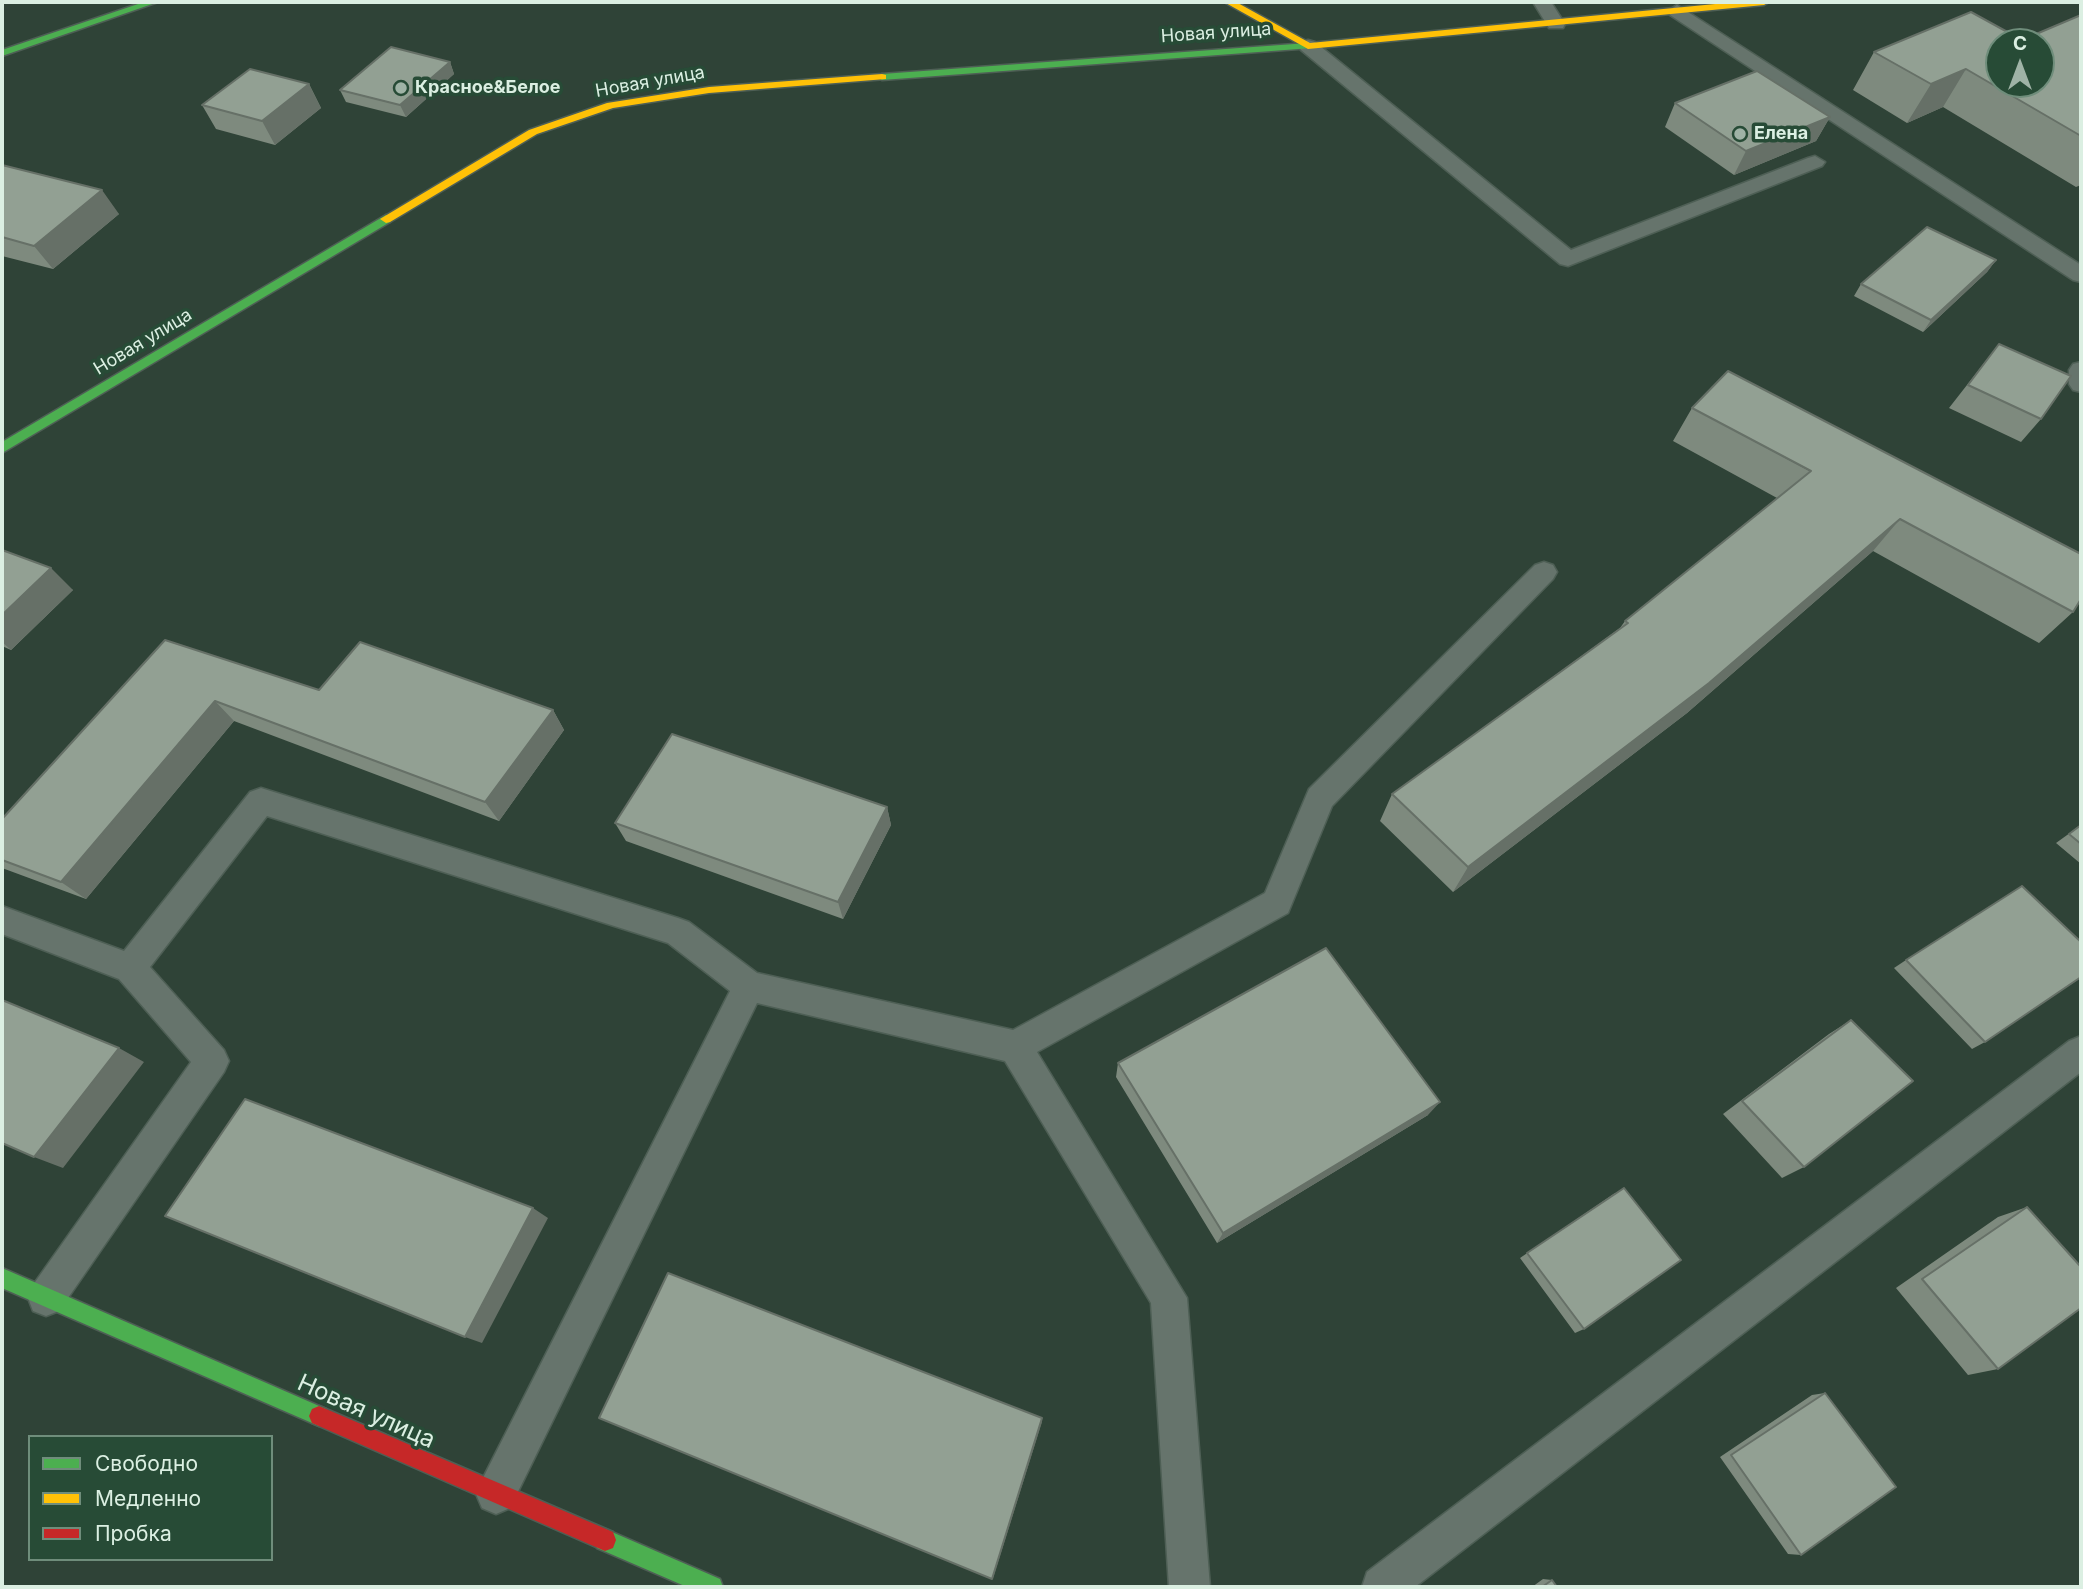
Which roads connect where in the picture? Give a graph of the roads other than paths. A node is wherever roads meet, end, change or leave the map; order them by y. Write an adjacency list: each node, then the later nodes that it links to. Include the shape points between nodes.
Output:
1 (153, 2): 8 (street)
2 (1229, 2): 7 (street)
3 (1542, 2): 6 (lane)
4 (1764, 2): 5 (street, Новая улица)
5 (1677, 11): 6 (street, Новая улица); 10 (lane)
6 (1556, 24): 7 (street, Новая улица)
7 (1308, 46): 9 (lane, via 1567,259); 13 (street, Новая улица, via 709,90 611,105 533,132)
8 (2, 53)
9 (1815, 162)
10 (2081, 275)
11 (2081, 370): 12 (lane)
12 (2081, 384)
13 (2, 448)
14 (1544, 572): 18 (lane, via 1320,798 1277,903)
15 (2, 920): 16 (lane)
16 (130, 968): 17 (lane, via 261,801 678,932); 21 (lane, via 212,1061)
17 (749, 986): 18 (lane); 22 (lane)
18 (1015, 1047): 24 (lane, via 1169,1298)
19 (2081, 1052): 25 (lane)
20 (2, 1278): 21 (street, Новая улица)
21 (46, 1298): 22 (street, Новая улица)
22 (496, 1494): 23 (street, Новая улица)
23 (712, 1587)
24 (1191, 1587)
25 (1382, 1587)

